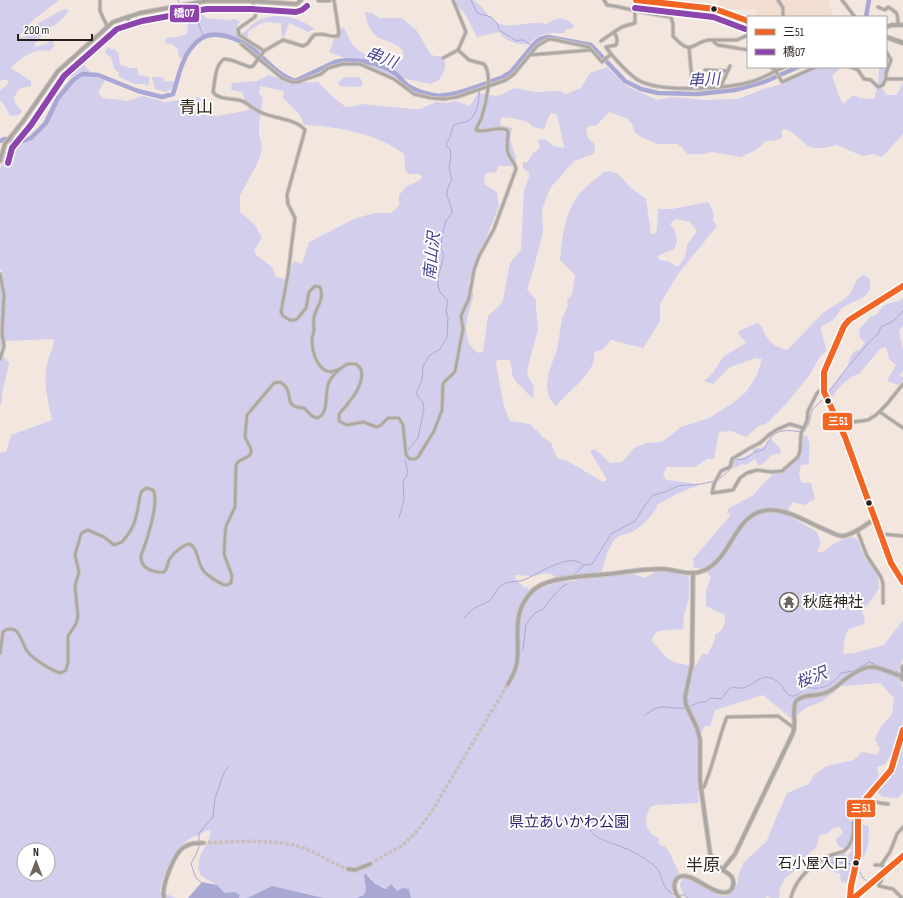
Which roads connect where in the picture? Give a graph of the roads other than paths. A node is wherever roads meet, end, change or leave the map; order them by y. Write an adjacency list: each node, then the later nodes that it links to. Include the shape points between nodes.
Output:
1 (100, 0): 22 (street, via 100,11)
2 (218, 0): 12 (main road); 15 (main road, via 189,3)
3 (301, 0): 12 (main road, via 296,4)
4 (319, 0): 5 (highway)
5 (326, 0)
6 (334, 0): 35 (street, via 338,36 332,37 322,33 314,35 303,46 283,40)
7 (453, 0): 32 (street, via 466,32)
8 (604, 0): 14 (street, via 608,5)
9 (636, 0): 18 (highway, via 719,10)
10 (778, 0): 16 (street, via 783,8)
11 (842, 0): 17 (street)
12 (252, 1): 35 (street, via 255,17 238,29 238,32)
13 (878, 6): 20 (street, via 885,10 888,7 896,12)
14 (635, 10): 24 (street, via 635,23); 31 (street, via 671,17 673,36)
15 (126, 16): 19 (street, via 131,23); 22 (main road)
16 (783, 16)
17 (854, 16)
18 (747, 22)
19 (139, 25)
20 (898, 25): 21 (main road); 23 (main road)
21 (903, 25)
22 (107, 26): 54 (main road, via 58,71 5,144)
23 (887, 27)
24 (614, 32): 28 (street); 37 (street, via 617,37 616,45 606,47)
25 (747, 36): 27 (street, via 738,40)
26 (887, 37): 29 (highway)
27 (714, 40): 31 (street); 34 (street, via 718,45)
28 (601, 41)
29 (903, 43)
30 (241, 44): 39 (street)
31 (689, 47): 52 (street, via 692,81)
32 (458, 50): 40 (street); 50 (street, via 469,60 484,64 487,69)
33 (592, 50): 37 (street, via 602,62); 38 (street); 38 (street, via 589,47 551,39 541,43)
34 (747, 50)
35 (263, 52): 39 (street)
36 (887, 53): 49 (street, via 891,60)
37 (610, 55): 52 (street, via 633,77 644,83 666,88)
38 (529, 56): 50 (street, via 511,77)
39 (259, 58): 50 (street, via 282,78 292,82 321,74 328,68 343,64 360,64 394,79 414,94 430,98 457,97); 58 (street, via 250,67 228,59 222,60 214,92 218,97 242,101 262,113 300,125 305,130 287,195 288,204 295,218 281,312 290,320 298,318 306,308 310,291 315,286 320,288 320,300 314,318 314,351 319,365 327,372)
40 (443, 58)
41 (730, 66): 46 (street)
42 (772, 68): 47 (street)
43 (782, 68): 47 (street)
44 (814, 68): 47 (street, via 784,82)
45 (853, 68): 49 (street, via 877,87 881,87)
46 (727, 72): 51 (street); 53 (street, via 705,70)
47 (776, 72): 51 (street, via 752,82)
48 (903, 79): 49 (street)
49 (886, 80)
50 (488, 86): 58 (street, via 482,116 476,130 507,130 507,150 516,169 494,229 474,270 469,298 461,316 463,329 454,373 443,384 443,407 434,431 418,457 409,459 406,456 403,425 399,418 388,418 377,427 363,422 348,425 340,421 339,414 353,397 362,374 356,364 347,364)
51 (721, 86): 53 (street)
52 (696, 88): 53 (street)
53 (700, 88)
54 (0, 161)
55 (0, 274): 57 (street, via 4,295 4,346)
56 (903, 286): 60 (highway, via 848,320 827,365)
57 (0, 359)
58 (342, 368): 72 (street, via 329,382 324,412 319,418 313,418 304,408 293,406 288,389 279,382 273,384 247,415 245,437 251,453 236,465 235,507 225,532 225,558 232,576 230,584 222,584 204,572 190,544 184,545 171,557 164,572 153,572 143,565 141,556 151,528 154,495 153,490 146,488 141,492 137,519 122,542 114,544 88,530 81,534 75,555 79,572 75,586 78,616 68,636 66,670 56,671 35,659 12,629 3,632)
59 (903, 384): 61 (street)
60 (823, 390): 62 (highway); 63 (street, via 817,393 813,400)
61 (880, 412): 62 (street, via 868,420); 64 (street)
62 (841, 427): 65 (highway)
63 (803, 428): 63 (street, via 798,457 782,470 757,470 747,473 740,478 733,490 712,493 716,479 721,471 730,467 732,459 778,429 790,424)
64 (903, 428)
65 (875, 519): 66 (street); 67 (highway)
66 (857, 530): 69 (street, via 841,536 783,512 763,511 744,522 713,565); 71 (street, via 867,556 881,577)
67 (881, 534): 68 (street); 70 (highway, via 891,563)
68 (903, 536)
69 (693, 573): 75 (street, via 659,569 559,580 541,585 528,596 520,610 518,654 515,670); 78 (street, via 693,651 691,673 685,693 686,704 700,740)
70 (903, 582)
71 (883, 603)
72 (0, 653)
73 (903, 667): 74 (highway)
74 (903, 678): 76 (street, via 872,666 864,667 826,693 798,699 794,708)
75 (508, 684)
76 (795, 729): 78 (street, via 778,716 727,718 704,787); 90 (street, via 737,849)
77 (903, 730): 80 (highway, via 891,770 866,799)
78 (700, 788): 90 (street, via 710,853 715,864)
79 (888, 804): 80 (street, via 873,802)
80 (858, 814): 81 (highway)
81 (858, 821): 94 (street, via 853,823 853,837 847,848 815,864 795,884); 95 (highway, via 858,855)
82 (903, 827): 87 (street)
83 (202, 843): 93 (street, via 194,843 180,850 163,891)
84 (903, 856): 89 (main road)
85 (370, 864): 88 (street, via 354,870)
86 (874, 865): 87 (street)
87 (881, 865): 89 (street)
88 (348, 869)
89 (888, 869): 91 (main road)
90 (722, 870): 92 (street, via 733,880 733,887 728,893 718,894 685,876 675,883 674,890)
91 (883, 873): 96 (main road); 97 (street, via 879,886 893,889)
92 (677, 896)
93 (164, 898)
94 (790, 898)
95 (850, 898)
96 (854, 898)
97 (902, 898)

